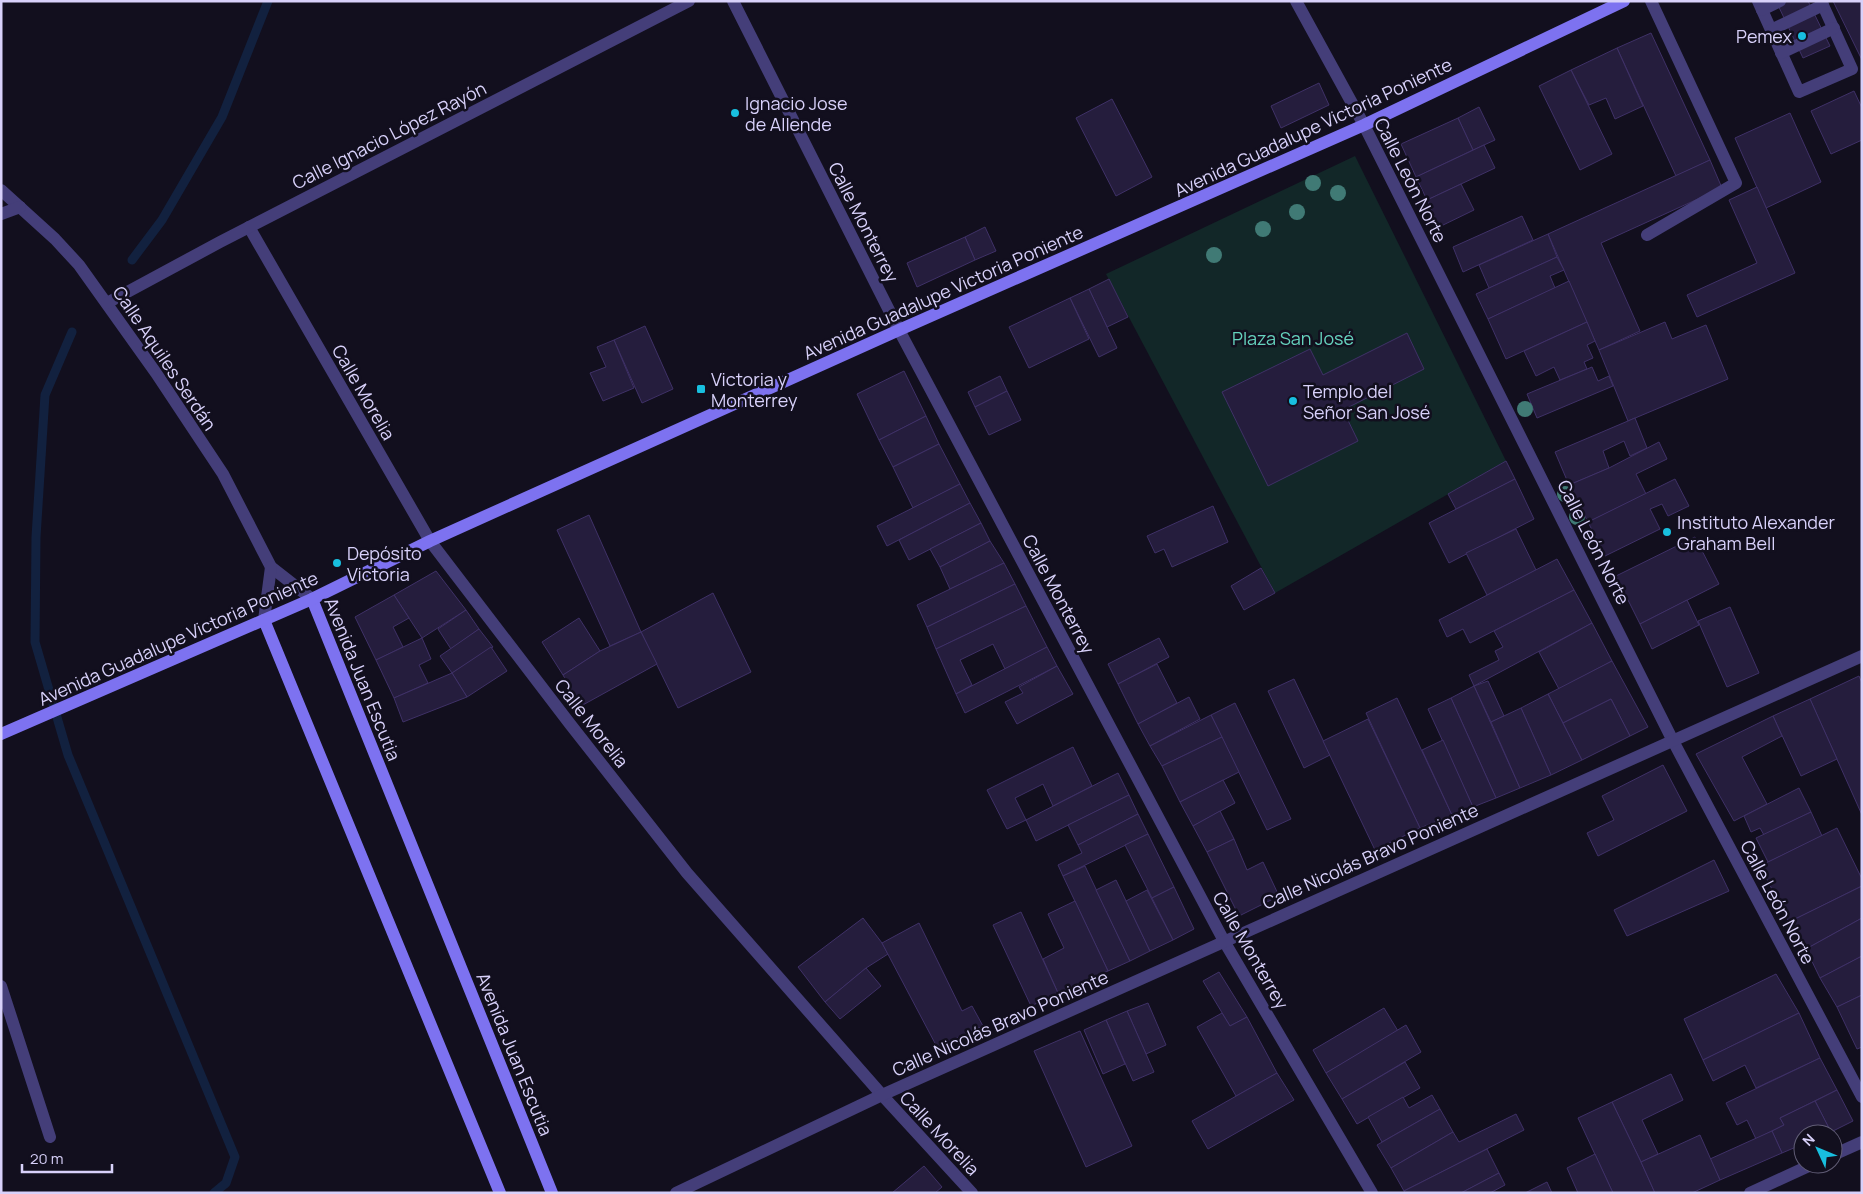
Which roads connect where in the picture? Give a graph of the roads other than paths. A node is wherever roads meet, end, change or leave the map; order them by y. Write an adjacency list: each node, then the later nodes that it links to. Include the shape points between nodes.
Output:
1 (689, 1): 16 (street, Calle Ignacio López Rayón)
2 (732, 1): 19 (street, Calle Monterrey)
3 (1296, 1): 12 (street, Calle León Norte)
4 (1624, 1): 12 (main road, Avenida Guadalupe Victoria Poniente)
5 (1651, 1): 17 (street, via 1736,183)
6 (1780, 1): 8 (street)
7 (1822, 3): 9 (street); 10 (street)
8 (1760, 6): 10 (street)
9 (1834, 28): 11 (street); 11 (street, via 1852,69 1799,92)
10 (1771, 30): 11 (street)
11 (1781, 53)
12 (1364, 125): 19 (main road, Avenida Guadalupe Victoria Poniente); 26 (street, Calle León Norte)
13 (1, 190): 14 (street, Calle Aquiles Serdán)
14 (20, 208): 15 (street); 18 (street, Calle Aquiles Serdán, via 79,265)
15 (1, 214)
16 (249, 227): 18 (street, Calle Ignacio López Rayón); 20 (street, Calle Morelia)
17 (1647, 236)
18 (106, 303): 21 (street, Calle Aquiles Serdán, via 223,474)
19 (899, 330): 20 (main road, Avenida Guadalupe Victoria Poniente); 27 (street, Calle Monterrey)
20 (430, 541): 22 (main road, Avenida Guadalupe Victoria Poniente); 29 (street, Calle Morelia, via 687,873)
21 (272, 568): 22 (street, Avenida Juan Escutia); 23 (street)
22 (312, 599): 23 (main road, Avenida Guadalupe Victoria Poniente); 36 (main road, Avenida Juan Escutia)
23 (264, 620): 25 (main road, Avenida Guadalupe Victoria Poniente); 35 (main road)
24 (1862, 656): 26 (street, Calle Nicolás Bravo Poniente)
25 (1, 734)
26 (1672, 739): 27 (street, Calle Nicolás Bravo Poniente); 30 (street, Calle León Norte)
27 (1224, 941): 29 (street, Calle Nicolás Bravo Poniente); 39 (street, Calle Monterrey)
28 (1, 986): 31 (street)
29 (882, 1095): 37 (street, Calle Nicolás Bravo Poniente); 38 (street, Calle Morelia)
30 (1862, 1097)
31 (50, 1137)
32 (1862, 1142): 33 (street)
33 (1843, 1151)
34 (1793, 1173): 40 (street)
35 (500, 1193)
36 (552, 1193)
37 (676, 1193)
38 (972, 1193)
39 (1372, 1193)
40 (1750, 1193)

